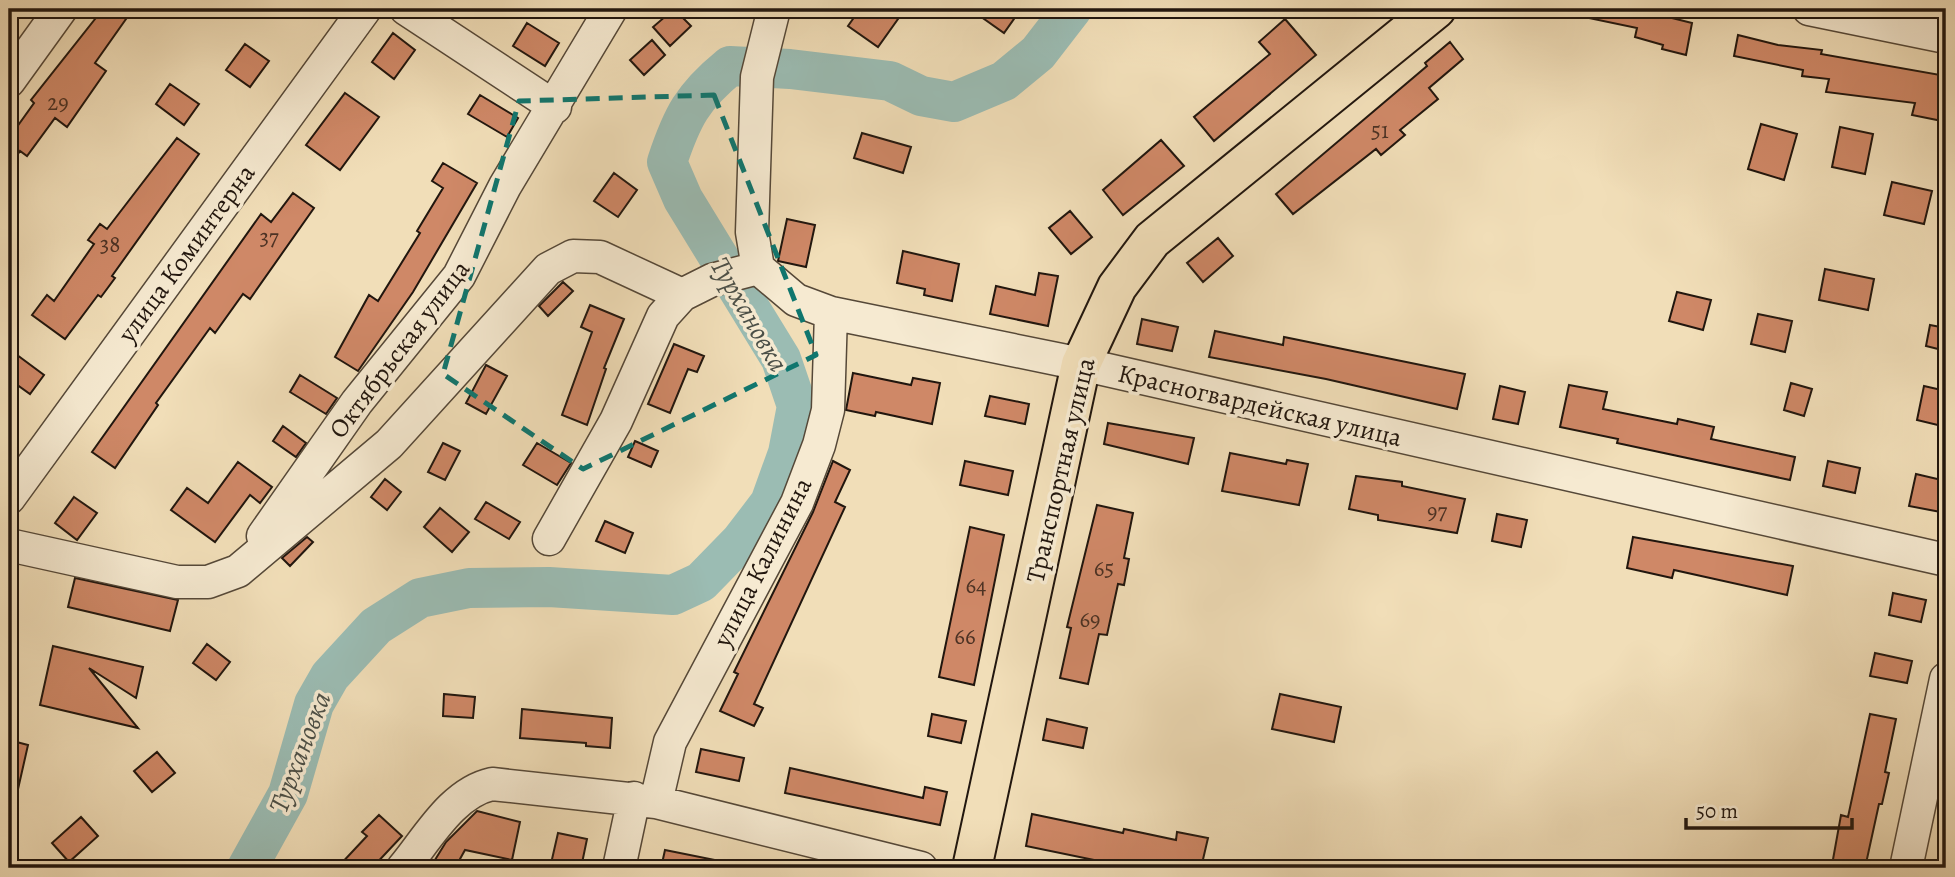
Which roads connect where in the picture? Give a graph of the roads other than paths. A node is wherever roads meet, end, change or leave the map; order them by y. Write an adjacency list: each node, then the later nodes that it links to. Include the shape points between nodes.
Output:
1 (61, 9): 9 (street)
2 (365, 9): 15 (street, улица Коминтерна)
3 (406, 9): 10 (street)
4 (611, 9): 10 (street, Октябрьская улица)
5 (774, 9): 11 (street, via 757,77 752,232)
6 (1436, 9): 14 (main road, Транспортная улица, via 1152,240 1116,288)
7 (1809, 9): 8 (street)
8 (1946, 37)
9 (9, 81)
10 (555, 107): 19 (street, Октябрьская улица, via 505,186 459,276 357,402)
11 (758, 268): 12 (street); 13 (street, Красногвардейская улица, via 796,300)
12 (682, 295): 16 (street, via 663,316 616,421); 19 (street, via 600,257 573,256 548,269 389,444)
13 (831, 313): 14 (street, Красногвардейская улица); 21 (street, улица Калинина, via 828,410 797,503 670,742)
14 (1081, 364): 18 (street, Красногвардейская улица); 25 (main road, Транспортная улица)
15 (10, 505)
16 (549, 539)
17 (9, 545): 19 (street, via 177,582 208,583)
18 (1946, 560)
19 (238, 571)
20 (1946, 679): 26 (street)
21 (645, 800): 22 (street, via 492,785 475,788 461,798); 23 (street, улица Калинина); 24 (street)
22 (403, 868)
23 (619, 868)
24 (921, 868)
25 (972, 868)
26 (1906, 868)

